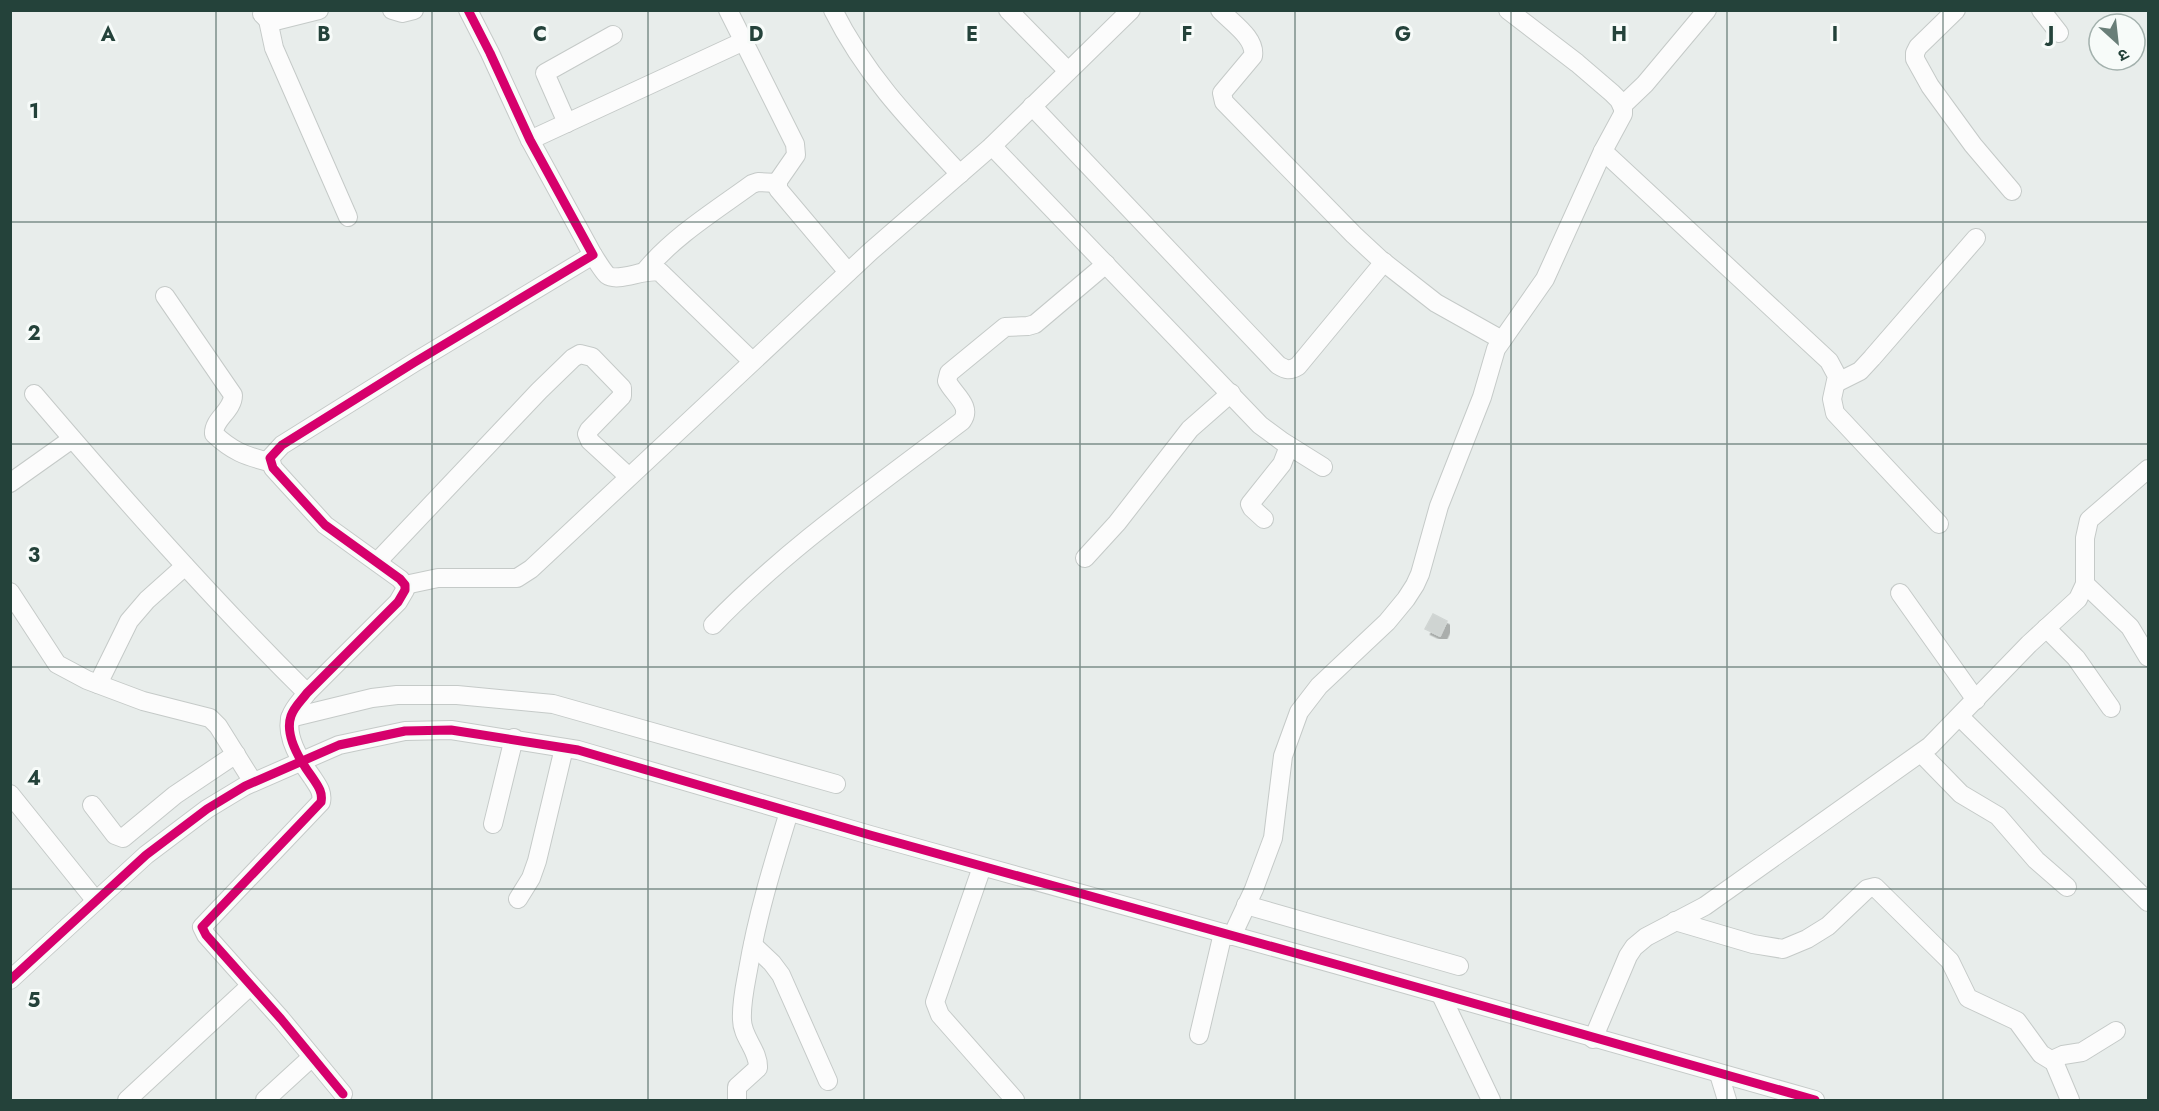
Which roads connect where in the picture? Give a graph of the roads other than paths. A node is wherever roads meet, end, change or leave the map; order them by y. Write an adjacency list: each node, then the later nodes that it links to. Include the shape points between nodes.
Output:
1 (319, 10): 14 (street, via 275,21)
2 (392, 10): 3 (street)
3 (414, 10)
4 (468, 10): 22 (street)
5 (728, 10): 17 (street)
6 (833, 10): 25 (street, via 876,81)
7 (1008, 10): 18 (street)
8 (1131, 10): 18 (street)
9 (1220, 10): 31 (street, via 1254,49 1253,57 1222,93 1224,102)
10 (1508, 10): 20 (street, via 1577,63)
11 (1707, 10): 20 (street, via 1646,84)
12 (1956, 10): 27 (street, via 1918,47 1915,59 1973,145)
13 (2042, 10): 15 (street)
14 (265, 15): 28 (street, via 274,48)
15 (2059, 33)
16 (613, 35): 21 (street, via 545,73)
17 (744, 42): 21 (street); 26 (street, via 796,149)
18 (1068, 70): 19 (street)
19 (1032, 106): 23 (street); 31 (street, via 1285,370 1298,366)
20 (1622, 106): 24 (street, via 1623,114)
21 (567, 123): 22 (street)
22 (530, 140): 30 (street)
23 (992, 146): 25 (street); 32 (street)
24 (1603, 151): 36 (street, via 1545,279); 38 (street, via 1829,361 1837,376)
25 (960, 174): 34 (street)
26 (777, 183): 33 (street, via 752,184 670,246); 34 (street)
27 (2012, 190)
28 (348, 218)
29 (1976, 238): 38 (street, via 1860,371)
30 (593, 255): 33 (street, via 613,278); 43 (street, via 282,445)
31 (1384, 262): 36 (street, via 1436,303)
32 (1106, 264): 39 (street); 57 (street, via 1035,324 1005,327 949,373 949,386 966,410 962,421 779,563)
33 (645, 271): 37 (street, via 660,272)
34 (848, 272): 37 (street)
35 (165, 296): 43 (street, via 233,395 232,404 214,427 214,434 241,454)
36 (1502, 340): 81 (street, via 1439,506 1415,585 1387,622 1319,686 1299,712 1281,765 1273,838)
37 (752, 361): 46 (street)
38 (1836, 383): 49 (street, via 1832,399 1835,413)
39 (1231, 393): 42 (street, via 1260,425); 50 (street, via 1184,435)
40 (34, 394): 41 (street)
41 (72, 439): 47 (street); 52 (street)
42 (1290, 446): 44 (street); 48 (street, via 1282,464 1250,504)
43 (269, 462): 51 (street, via 325,525)
44 (1323, 467)
45 (2148, 469): 53 (street, via 2089,520)
46 (628, 477): 51 (street, via 587,434 622,396 622,388 592,357 580,354 539,391); 54 (street, via 518,578 438,578)
47 (10, 483)
48 (1264, 519)
49 (1939, 524)
50 (1086, 558)
51 (377, 562): 54 (street)
52 (185, 566): 60 (street, via 129,621); 61 (street)
53 (2085, 584): 58 (street, via 2078,599); 59 (street, via 2130,627)
54 (405, 585): 61 (street, via 398,602)
55 (10, 592): 60 (street, via 57,664)
56 (1900, 593): 62 (street)
57 (713, 625)
58 (2046, 628): 62 (street); 63 (street, via 2076,658)
59 (2148, 657)
60 (98, 684): 70 (street, via 143,701 210,718)
61 (307, 693): 65 (street)
62 (1977, 699): 64 (street)
63 (2111, 708)
64 (1960, 717): 69 (street); 80 (street)
65 (290, 718): 68 (street); 71 (street, via 397,695 457,695 553,704)
66 (514, 738): 67 (street); 68 (street, via 452,730 405,731); 75 (street)
67 (564, 747): 74 (street); 79 (street, via 537,861)
68 (296, 750): 70 (street); 87 (street, via 322,792 321,802 202,927)
69 (1921, 753): 77 (street, via 1961,794 1994,812 2036,860); 82 (street, via 1705,906)
70 (244, 768): 73 (street, via 175,795 123,838 116,835); 78 (street, via 207,809)
71 (836, 784)
72 (11, 795): 78 (street)
73 (92, 805)
74 (789, 812): 76 (street); 84 (street)
75 (493, 824)
76 (982, 867): 83 (street); 100 (street, via 935,1002 940,1015)
77 (2067, 887)
78 (90, 893): 86 (street)
79 (518, 899)
80 (2148, 902)
81 (1246, 905): 83 (street); 85 (street)
82 (1675, 921): 89 (street, via 1634,947); 93 (street, via 1784,949 1828,926 1867,889 1875,887 1950,961 1968,999 2014,1018 2041,1054)
83 (1227, 934): 88 (street); 91 (street)
84 (753, 945): 95 (street, via 781,975); 99 (street, via 742,1021 758,1068 736,1087)
85 (1459, 966)
86 (10, 980)
87 (250, 986): 92 (street); 97 (street)
88 (1441, 995): 89 (street); 101 (street)
89 (1599, 1025): 94 (street)
90 (2116, 1031): 93 (street, via 2082,1052)
91 (1199, 1035)
92 (312, 1057): 96 (street); 98 (street)
93 (2052, 1060): 104 (street)
94 (1719, 1074): 102 (street); 103 (street)
95 (828, 1081)
96 (343, 1095)
97 (128, 1101)
98 (265, 1101)
99 (738, 1101)
100 (1015, 1101)
101 (1491, 1101)
102 (1727, 1101)
103 (1815, 1101)
104 (2070, 1101)

